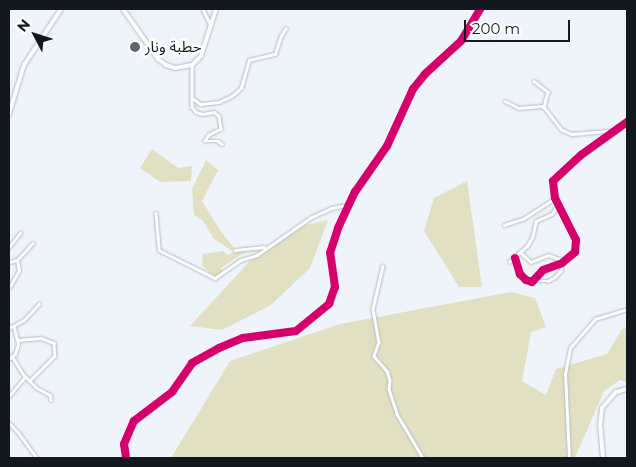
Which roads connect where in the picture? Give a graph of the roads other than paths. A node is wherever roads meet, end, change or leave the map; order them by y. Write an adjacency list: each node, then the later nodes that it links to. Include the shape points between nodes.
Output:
1 (61, 9): 13 (main road, via 24,65)
2 (123, 9): 8 (main road, via 162,62 176,68)
3 (203, 9): 6 (street)
4 (216, 9): 6 (main road)
5 (480, 9): 19 (street, via 461,41 413,89 387,146 360,182)
6 (211, 26): 8 (main road, via 202,56)
7 (286, 28): 10 (street, via 275,54 249,60 243,83 232,96 205,104)
8 (192, 66): 10 (street)
9 (534, 81): 12 (street, via 548,92)
10 (192, 98): 16 (street, via 196,112 214,112 219,116 221,129 205,141)
11 (505, 101): 12 (street, via 519,108)
12 (544, 106): 15 (street, via 558,127 566,132)
13 (9, 114)
14 (627, 122): 15 (street)
15 (612, 131): 17 (street, via 553,181)
16 (222, 144)
17 (556, 198): 18 (street); 21 (street, via 523,219)
18 (558, 203): 27 (street, via 552,214 536,221 532,238); 32 (street, via 577,244 575,252)
19 (348, 205): 25 (street, via 331,208 310,218); 50 (street, via 330,253 335,287 329,304 296,330 243,338 192,363 172,392 134,421 124,444)
20 (156, 213): 25 (street, via 159,250 215,278)
21 (504, 224)
22 (20, 233): 24 (street)
23 (33, 243): 29 (street)
24 (9, 247)
25 (266, 247): 26 (street)
26 (235, 250)
27 (521, 253): 28 (street); 32 (street, via 530,262 548,255)
28 (515, 258): 31 (street); 34 (street, via 523,277)
29 (17, 260): 30 (street); 35 (street, via 19,271)
30 (9, 262)
31 (509, 262)
32 (563, 262): 34 (street, via 543,270); 34 (street, via 555,277 544,282)
33 (383, 266): 51 (street, via 372,309 379,342 374,356 387,371 397,414)
34 (535, 281)
35 (9, 288)
36 (39, 304): 39 (street)
37 (627, 309): 52 (street, via 595,319 570,348 565,374)
38 (9, 328): 39 (street)
39 (14, 328): 40 (street)
40 (18, 340): 41 (street); 44 (street, via 45,339 55,345 55,356)
41 (12, 356): 42 (street); 43 (street)
42 (9, 359)
43 (25, 376): 44 (street); 46 (street)
44 (30, 381): 47 (street, via 50,395)
45 (627, 389): 53 (main road, via 609,396 602,408)
46 (9, 398)
47 (51, 400)
48 (9, 423): 49 (street)
49 (37, 458)
50 (126, 458)
51 (423, 458)
52 (569, 458)
53 (603, 458)

